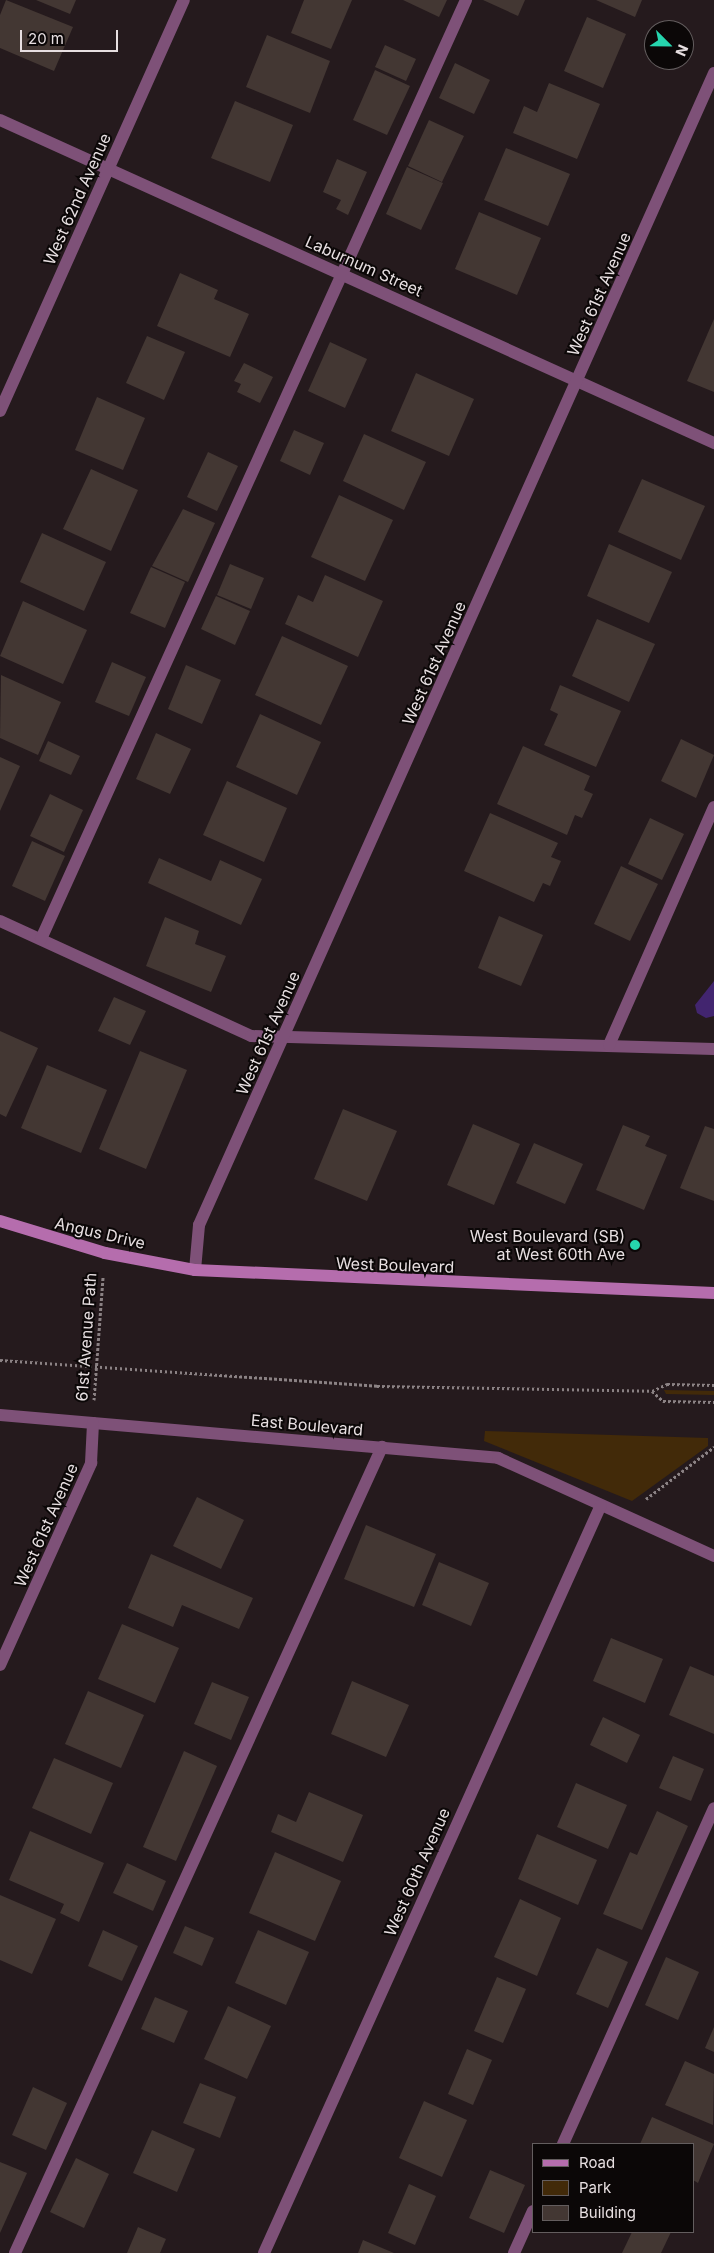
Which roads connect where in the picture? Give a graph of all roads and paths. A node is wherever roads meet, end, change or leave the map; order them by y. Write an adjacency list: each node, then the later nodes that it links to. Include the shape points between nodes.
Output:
1 (184, 0): 5 (street, West 62nd Avenue)
2 (466, 0): 6 (street)
3 (714, 72): 7 (street, West 61st Avenue)
4 (0, 120): 5 (street, Laburnum Street)
5 (108, 169): 6 (street, Laburnum Street); 8 (street, West 62nd Avenue)
6 (342, 273): 7 (street, Laburnum Street); 12 (street)
7 (578, 382): 9 (street, Laburnum Street); 13 (street, West 61st Avenue)
8 (0, 410)
9 (714, 443)
10 (714, 807): 14 (street)
11 (0, 921): 12 (street)
12 (41, 939): 13 (street, via 251,1036)
13 (284, 1038): 14 (street); 18 (street, West 61st Avenue, via 199,1225)
14 (609, 1045): 15 (street)
15 (714, 1049)
16 (0, 1221): 17 (street, Angus Drive)
17 (105, 1253): 18 (street, Angus Drive); 21 (path, 61st Avenue Path)
18 (195, 1270): 19 (street, West Boulevard)
19 (714, 1293)
20 (0, 1360): 21 (path)
21 (96, 1368): 23 (path, via 377,1386); 26 (path, 61st Avenue Path)
22 (714, 1385): 23 (path, via 667,1384)
23 (652, 1391): 24 (path, via 663,1401)
24 (714, 1402)
25 (0, 1415): 26 (street, East Boulevard)
26 (93, 1423): 28 (street, East Boulevard); 32 (street, West 61st Avenue, via 91,1463)
27 (714, 1447): 29 (path)
28 (382, 1448): 30 (street, East Boulevard, via 498,1458); 36 (street)
29 (643, 1501)
30 (601, 1505): 31 (street); 37 (street, West 60th Avenue)
31 (714, 1556)
32 (0, 1665)
33 (714, 1808): 34 (street)
34 (563, 2143)
35 (532, 2213): 38 (street)
36 (16, 2253)
37 (264, 2253)
38 (514, 2253)

